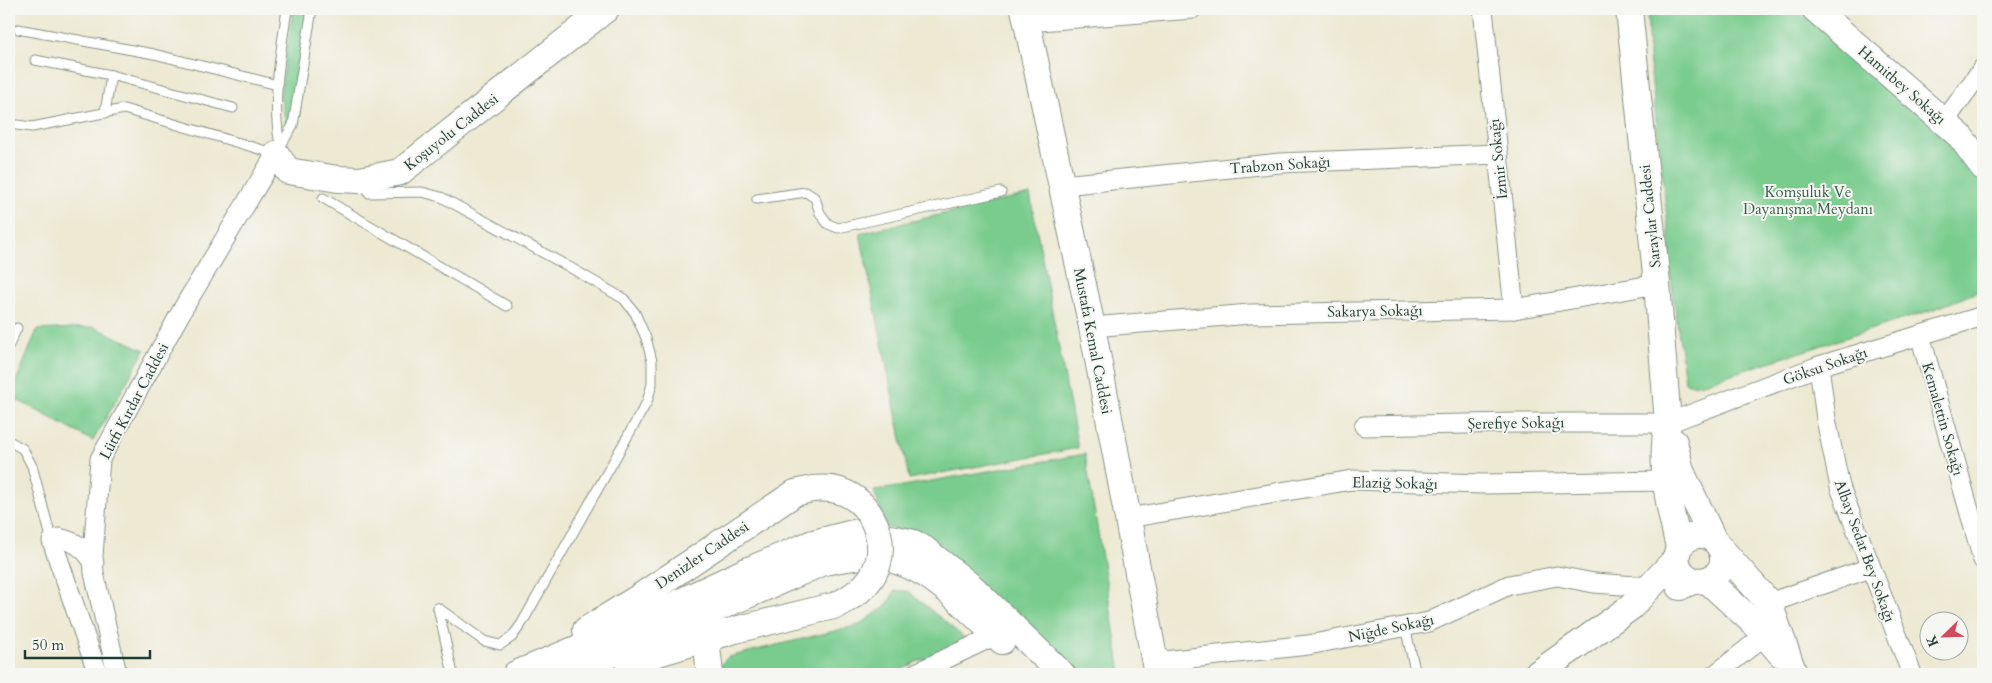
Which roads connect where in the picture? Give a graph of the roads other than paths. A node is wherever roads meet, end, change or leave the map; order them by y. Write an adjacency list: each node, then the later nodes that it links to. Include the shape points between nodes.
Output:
1 (287, 9): 14 (lane)
2 (312, 9): 19 (lane, via 293,125)
3 (582, 9): 19 (street, Koşuyolu Caddesi, via 407,146 381,160 357,164 322,162)
4 (606, 9): 19 (street, Koşuyolu Caddesi, via 400,172 360,180 288,171)
5 (1192, 9): 9 (street)
6 (1483, 9): 20 (street, İzmir Sokağı)
7 (1629, 9): 27 (street, Saraylar Caddesi)
8 (1815, 9): 17 (street, Hamitbey Sokağı)
9 (1020, 13): 22 (street, Mustafa Kemal Caddesi)
10 (18, 28): 14 (lane, via 154,54)
11 (36, 60): 13 (lane)
12 (1983, 68): 17 (street)
13 (111, 75): 15 (lane); 16 (lane)
14 (278, 85): 19 (lane)
15 (233, 108)
16 (105, 113): 18 (lane, via 32,127); 19 (lane, via 124,109)
17 (1944, 122): 21 (street, Hamitbey Sokağı, via 1960,136)
18 (9, 124)
19 (278, 149): 45 (street, Lütfi Kırdar Caddesi, via 185,305 100,459)
20 (1498, 154): 22 (street, Trabzon Sokağı, via 1280,163); 29 (street, İzmir Sokağı)
21 (1983, 167)
22 (1055, 187): 32 (street, Mustafa Kemal Caddesi)
23 (1002, 192): 26 (lane, via 838,228 828,224 815,198 806,192)
24 (369, 193): 60 (lane, via 422,192 441,197 624,299 646,338 652,361 652,384 647,402 512,637 500,645 484,641 438,608)
25 (323, 198): 28 (lane)
26 (756, 199)
27 (1657, 284): 29 (street, Sakarya Sokağı); 36 (street, Saraylar Caddesi)
28 (506, 306)
29 (1514, 309): 32 (street, Sakarya Sokağı, via 1250,314)
30 (1983, 316): 33 (street, Göksu Sokağı)
31 (16, 328): 34 (lane)
32 (1084, 329): 40 (street, Mustafa Kemal Caddesi); 55 (street, Mustafa Kemal Caddesi)
33 (1920, 335): 35 (street, Göksu Sokağı); 44 (street, Kemalettin Sokağı)
34 (9, 345)
35 (1819, 366): 36 (street, Göksu Sokağı); 46 (street, Albay Sedat Bey Sokağı, via 1840,487)
36 (1668, 423): 37 (street, Şerefiye Sokağı); 39 (street, Saraylar Caddesi); 42 (street, Saraylar Caddesi, via 1681,471)
37 (1364, 426)
38 (9, 441): 41 (lane, via 23,449 32,466)
39 (1666, 481): 40 (street, Elaziğ Sokağı, via 1484,484 1352,480); 43 (street, Saraylar Caddesi)
40 (1128, 518): 55 (street, Mustafa Kemal Caddesi)
41 (52, 541): 45 (street, via 59,538 79,545); 58 (street)
42 (1718, 544): 43 (street, via 1706,535 1698,534 1690,536); 47 (street, via 1722,565 1719,572); 49 (street, Saraylar Caddesi)
43 (1677, 553): 47 (street, via 1682,573); 48 (street)
44 (1983, 560)
45 (94, 563): 59 (street, Lütfi Kırdar Caddesi)
46 (1870, 568): 49 (street); 70 (street, Albay Sedat Bey Sokağı)
47 (1700, 581): 50 (street); 52 (street, Saraylar Caddesi)
48 (1650, 587): 50 (street); 51 (street, Niğde Sokağı, via 1594,583 1557,576 1509,585 1429,622)
49 (1769, 603): 57 (street, Saraylar Caddesi)
50 (1631, 607): 56 (street)
51 (1405, 627): 55 (street, Niğde Sokağı); 68 (lane)
52 (1765, 634): 57 (street, Saraylar Caddesi); 69 (street)
53 (996, 635): 62 (street, via 917,568 870,556 845,558 824,562); 65 (street); 66 (street)
54 (706, 638): 61 (street, Denizler Caddesi, bridge, via 837,605 862,588 875,572 880,542 863,505 840,490 809,489 795,493 638,598); 63 (street, Denizler Caddesi); 64 (street)
55 (1151, 670)
56 (1548, 671)
57 (1793, 671)
58 (98, 674)
59 (117, 674)
60 (452, 674)
61 (516, 674): 67 (street, Denizler Caddesi, via 603,638 744,572 814,543 853,532 896,539 924,549 973,588)
62 (565, 674)
63 (586, 674)
64 (710, 674)
65 (914, 674)
66 (1038, 674)
67 (1062, 674)
68 (1416, 674)
69 (1716, 674)
70 (1912, 674)

